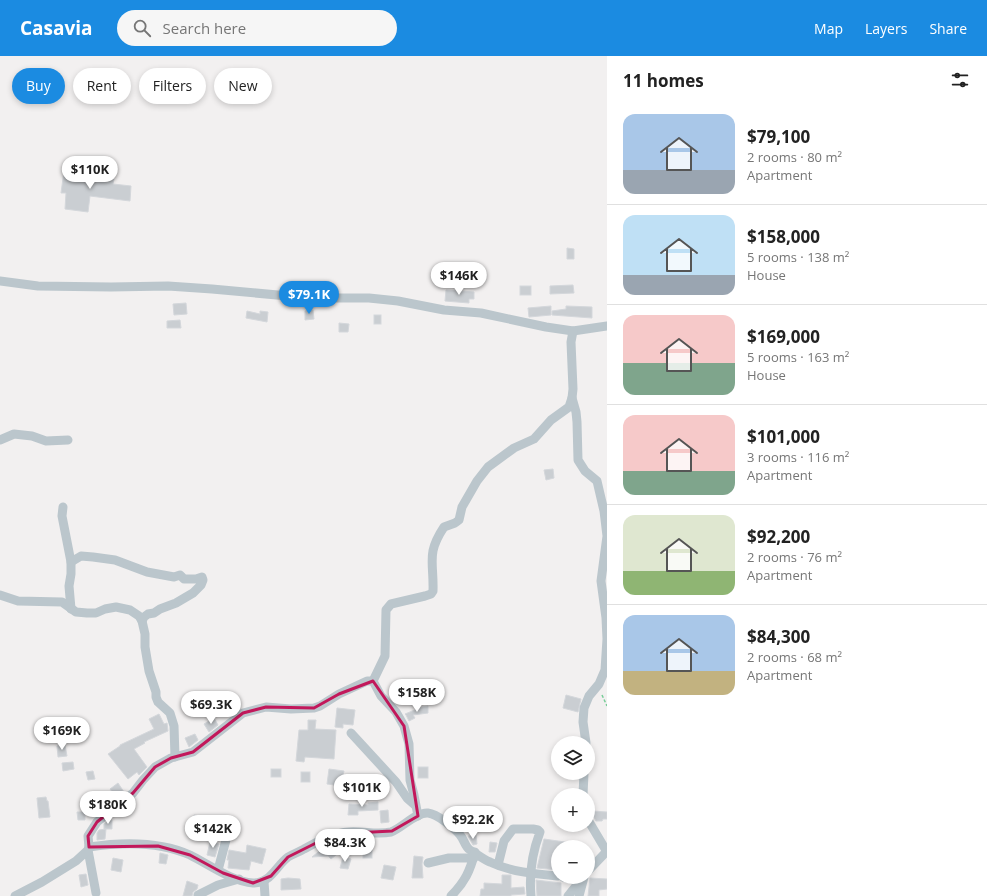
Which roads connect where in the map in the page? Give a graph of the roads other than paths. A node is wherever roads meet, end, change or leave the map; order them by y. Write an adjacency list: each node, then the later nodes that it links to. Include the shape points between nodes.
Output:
1 (0, 281): 3 (street, via 38,286 168,286 310,298 370,298 481,313)
2 (607, 326): 3 (street)
3 (573, 331): 4 (street)
4 (572, 398): 12 (street, via 569,407 551,420 534,440 520,445 488,467 462,507 459,520 444,527 433,548 431,594 392,604 386,610 385,656); 14 (street, via 578,422 578,460 585,471 597,481 604,511 606,536 601,581 607,639 605,670 584,708)
5 (0, 440): 6 (street, via 14,434 46,441)
6 (68, 440)
7 (63, 507): 8 (street, via 62,516)
8 (71, 562): 10 (street); 11 (street, via 81,556 93,557 115,560 147,572 174,577 180,575 184,579 202,577 201,585 193,593 148,614)
9 (0, 595): 10 (street, via 18,601 62,602)
10 (71, 609): 11 (street, via 87,614 116,607 130,610)
11 (142, 621): 15 (street, via 149,671 156,697 170,713 174,726)
12 (373, 681): 15 (street, via 367,681 314,708 266,707 243,713 193,752); 16 (street, via 404,726 410,780)
13 (351, 733): 16 (street)
14 (585, 736)
15 (175, 757): 20 (street, via 155,767 133,793 97,822 88,836)
16 (416, 805): 17 (street)
17 (418, 816): 22 (street, via 429,813 440,818 460,834); 30 (street, via 392,831 334,834 288,857)
18 (595, 831): 21 (street)
19 (227, 836): 26 (street)
20 (88, 848): 26 (street, via 105,844 158,846 190,856); 33 (street); 35 (street, via 72,864)
21 (607, 851): 24 (street)
22 (474, 855): 23 (street); 25 (street); 37 (street, via 470,871)
23 (428, 863)
24 (595, 864)
25 (498, 865): 27 (street); 27 (street, via 504,841 513,829 538,830 540,832)
26 (218, 870): 29 (street)
27 (530, 874): 28 (street); 38 (street)
28 (551, 876)
29 (239, 880): 30 (street, via 253,883); 34 (street, via 218,885)
30 (264, 881): 36 (street)
31 (578, 884): 39 (street)
32 (581, 884): 40 (street)
33 (96, 893)
34 (198, 895)
35 (15, 896)
36 (265, 896)
37 (451, 896)
38 (531, 896)
39 (568, 896)
40 (579, 896)

